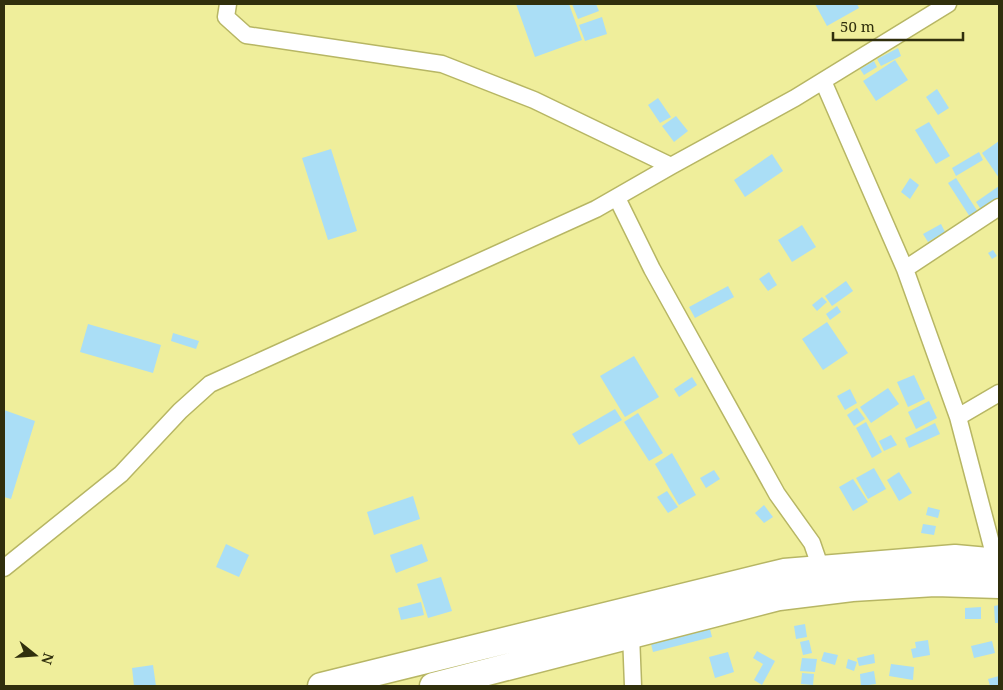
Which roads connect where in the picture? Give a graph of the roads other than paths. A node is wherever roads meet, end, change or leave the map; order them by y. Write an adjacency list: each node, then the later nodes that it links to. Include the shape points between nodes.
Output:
1 (228, 4): 4 (street, via 226,17 246,34 442,64 534,100)
2 (948, 4): 3 (street)
3 (823, 81): 4 (street); 7 (street)
4 (670, 166): 5 (street)
5 (617, 198): 11 (street, via 210,384 121,474); 12 (street, via 652,269 777,494 812,543)
6 (999, 207): 7 (street)
7 (905, 269): 9 (street)
8 (999, 393): 9 (street)
9 (958, 417): 10 (street)
10 (993, 531): 13 (street)
11 (4, 568)
12 (821, 569): 13 (main road, via 955,558); 15 (main road, via 784,572)
13 (998, 570): 14 (main road, via 935,583 779,597)
14 (631, 634): 16 (main road); 17 (street)
15 (322, 686)
16 (433, 686)
17 (633, 686)

